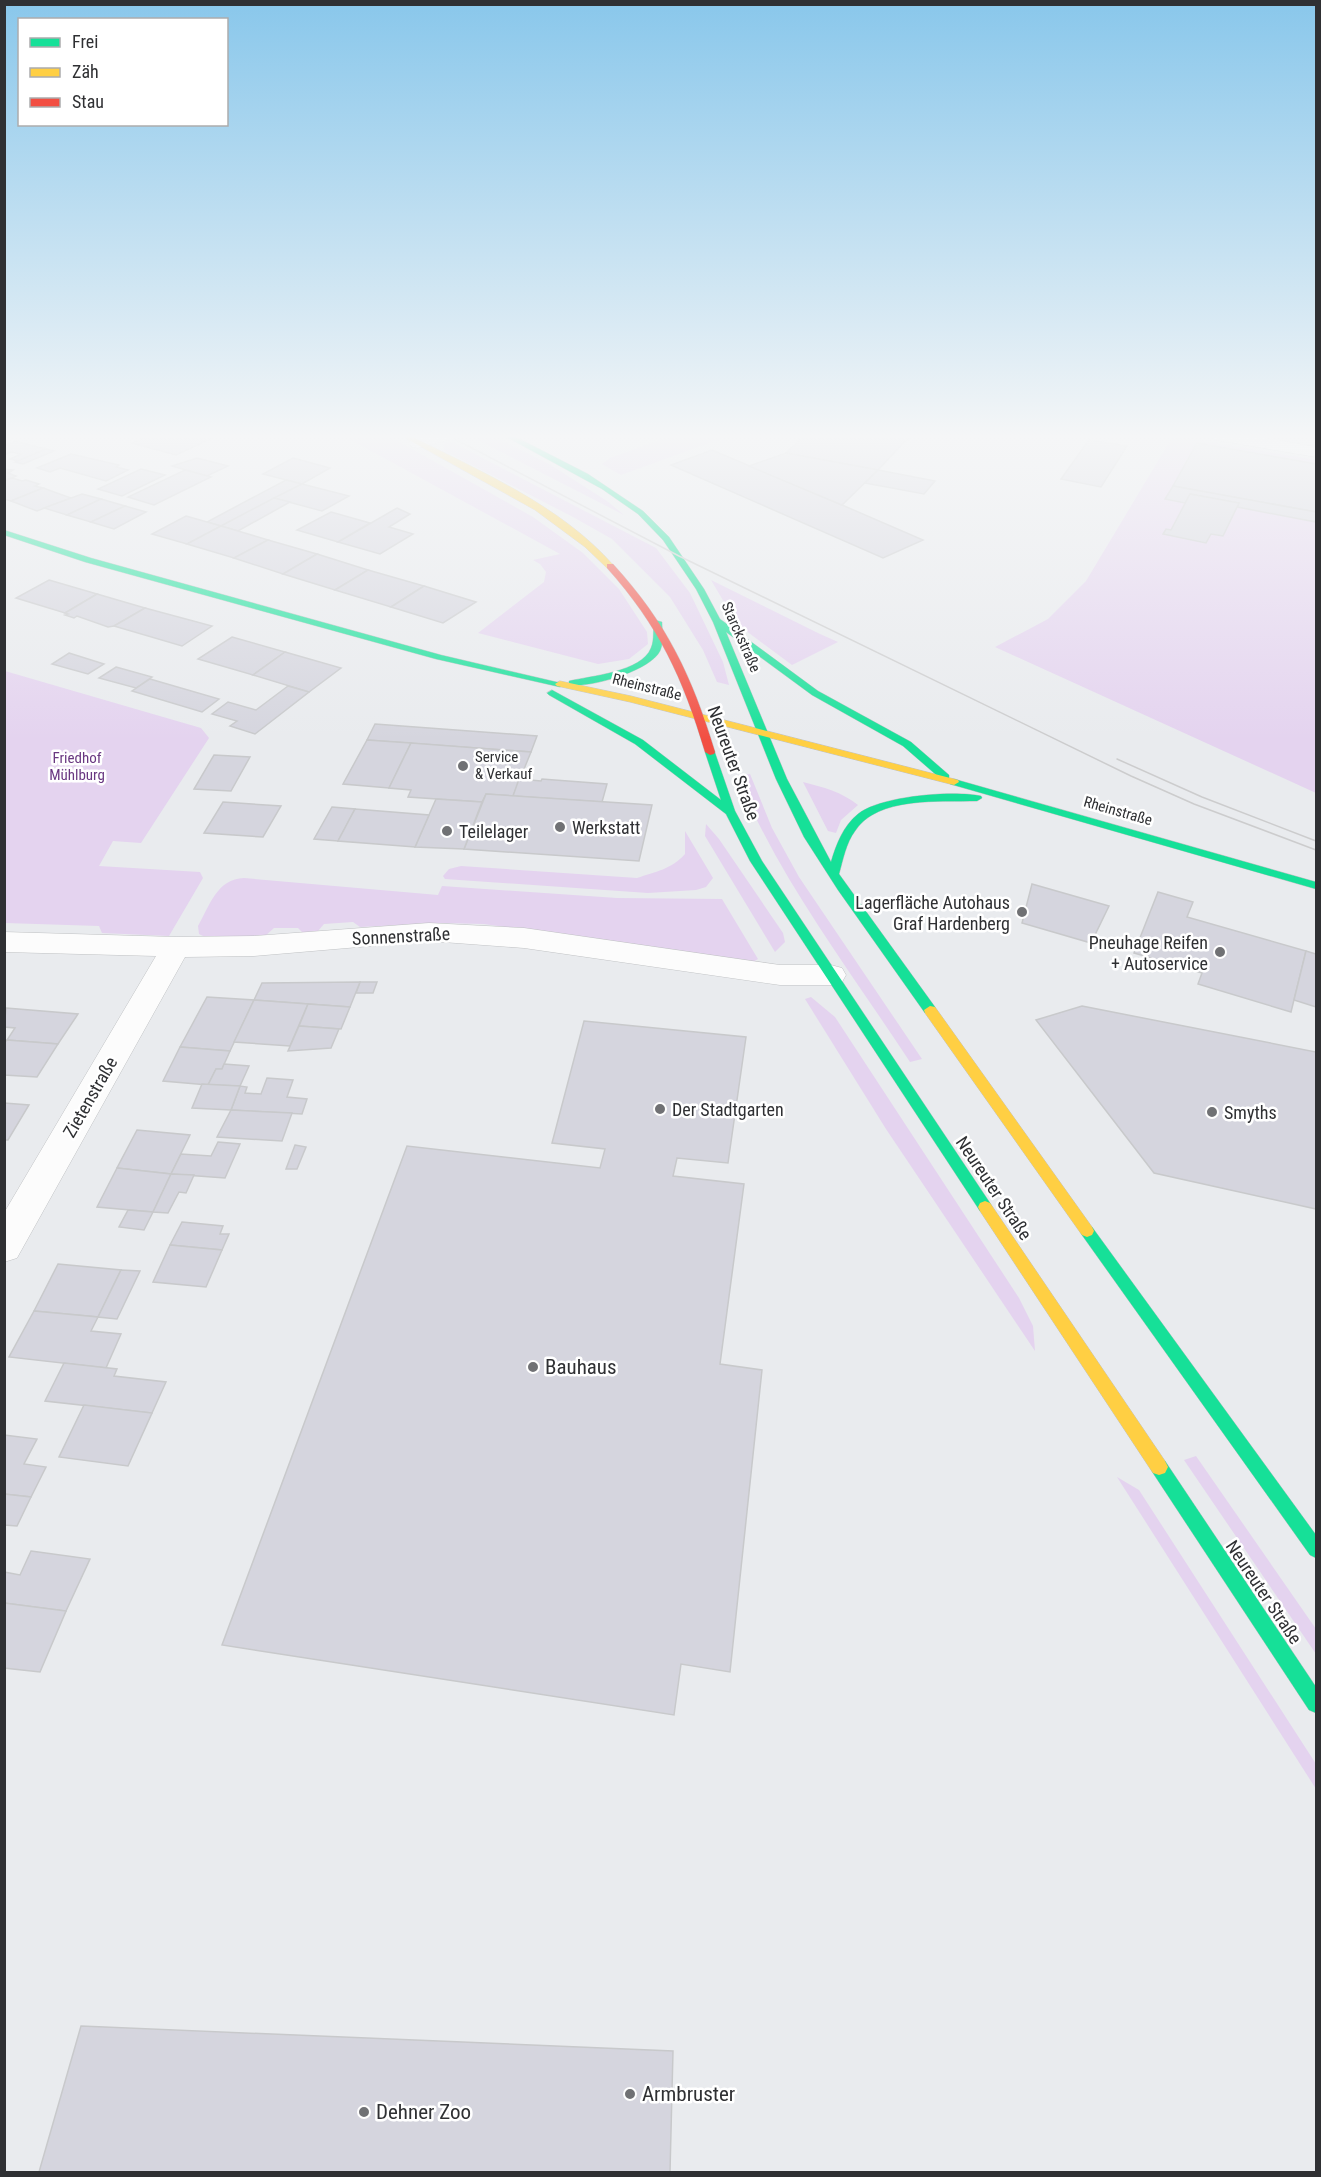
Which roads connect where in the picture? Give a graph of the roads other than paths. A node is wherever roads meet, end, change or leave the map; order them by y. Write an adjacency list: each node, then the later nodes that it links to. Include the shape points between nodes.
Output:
1 (18, 537): 6 (main road, Rheinstraße, via 99,564 439,657)
2 (576, 537): 5 (main road, via 605,559)
3 (664, 537): 4 (main road, Starckstraße, via 699,585)
4 (715, 619): 9 (main road, Starckstraße); 10 (main road, via 815,693 906,744)
5 (658, 622): 7 (main road, via 655,651 635,667); 8 (main road, Neureuter Straße, via 683,671)
6 (528, 677): 7 (main road, Rheinstraße); 12 (main road, via 639,742)
7 (565, 684): 8 (main road, Rheinstraße)
8 (698, 717): 9 (main road, Rheinstraße); 12 (main road, Neureuter Straße)
9 (765, 734): 10 (main road, Rheinstraße); 13 (main road, via 803,824)
10 (950, 781): 11 (main road, Rheinstraße)
11 (1007, 796): 13 (main road, via 875,808 849,830); 14 (main road, Rheinstraße)
12 (730, 812): 17 (main road, Neureuter Straße, via 774,890)
13 (833, 874): 19 (main road)
14 (1317, 886)
15 (4, 942): 16 (street, Sonnenstraße)
16 (176, 947): 17 (street, Sonnenstraße, via 254,946 429,932 524,938 780,975); 18 (street, Zietenstraße)
17 (831, 975): 20 (main road, Neureuter Straße)
18 (4, 1246)
19 (1317, 1549)
20 (1317, 1703)

